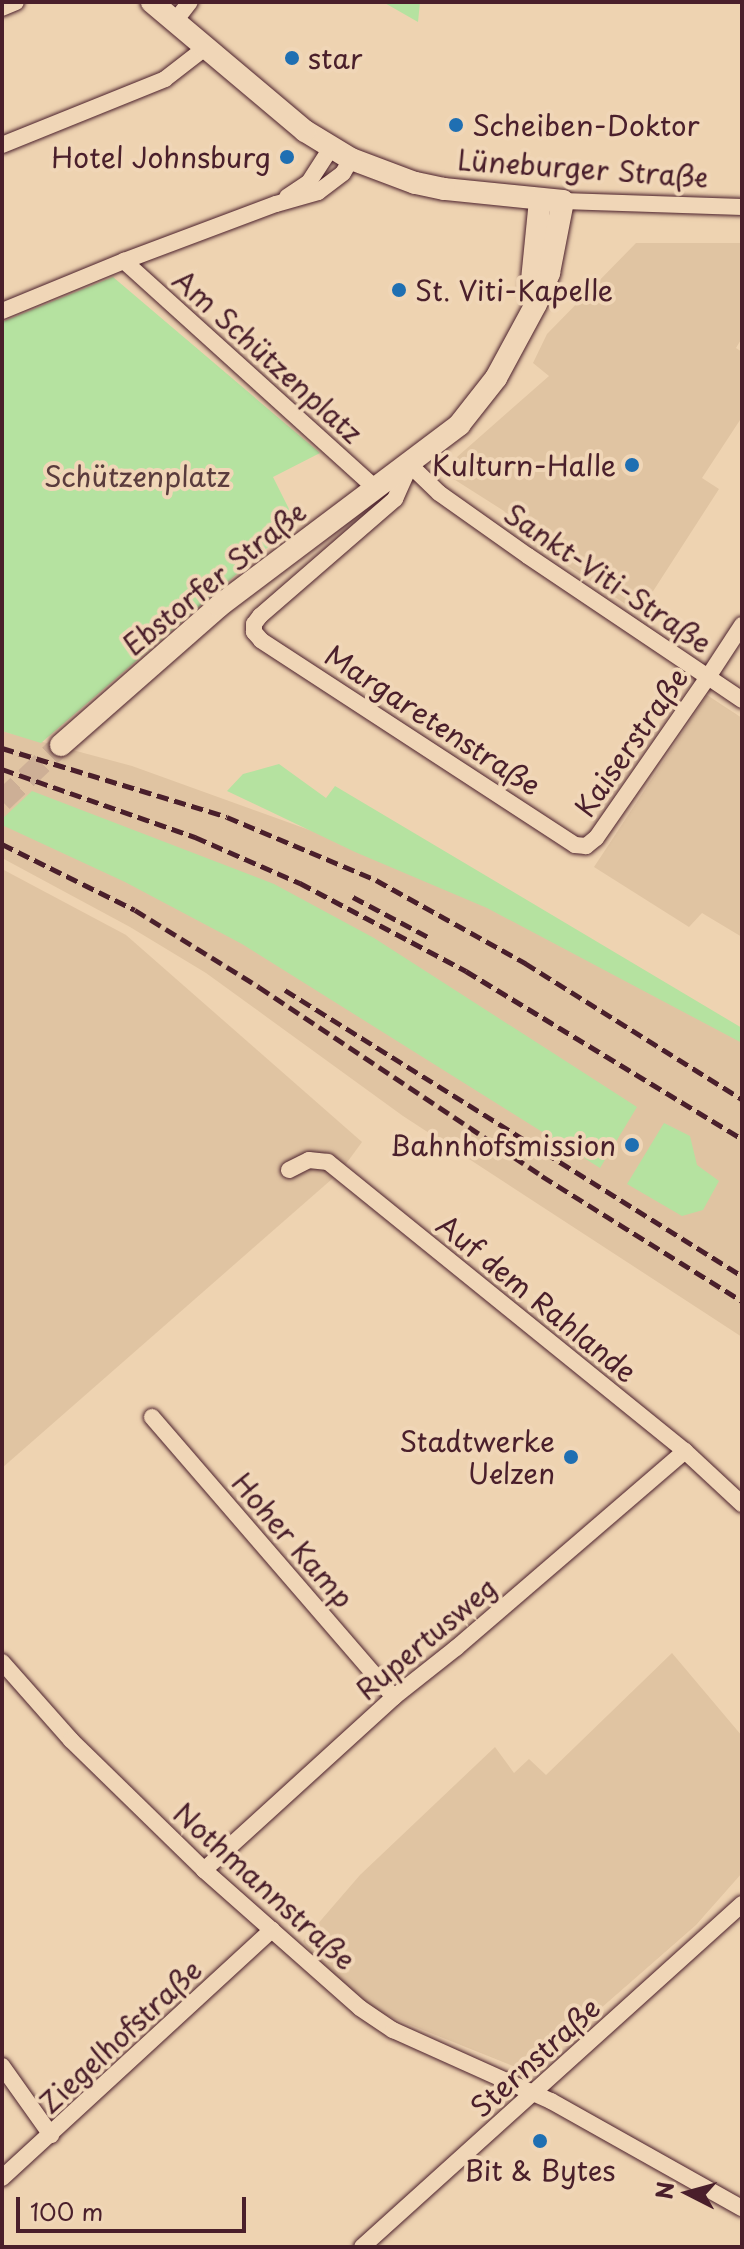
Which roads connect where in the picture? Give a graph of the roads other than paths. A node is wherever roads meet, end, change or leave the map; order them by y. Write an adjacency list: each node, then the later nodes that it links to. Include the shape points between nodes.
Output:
1 (16, 2): 4 (street)
2 (152, 2): 5 (main road, Lüneburger Straße)
3 (190, 2): 5 (street)
4 (2, 8)
5 (175, 21): 6 (main road, Lüneburger Straße)
6 (205, 48): 7 (street, via 165,79); 8 (main road, Lüneburger Straße)
7 (2, 145)
8 (331, 148): 9 (main road, Lüneburger Straße); 12 (street, via 309,182)
9 (351, 159): 10 (main road, Lüneburger Straße, via 415,183); 12 (street, via 343,173 318,192)
10 (540, 200): 11 (main road, Lüneburger Straße); 16 (main road, Ebstorfer Straße, via 535,270)
11 (563, 201): 13 (street, Lüneburger Straße); 16 (main road, Ebstorfer Straße, via 549,273)
12 (276, 204): 14 (street)
13 (742, 207)
14 (124, 261): 15 (street); 18 (street, Am Schützenplatz)
15 (2, 311)
16 (513, 349): 17 (main road, Ebstorfer Straße, via 468,415)
17 (410, 465): 18 (main road, Ebstorfer Straße); 20 (street, Ebstorfer Straße, via 395,499 260,616); 21 (street, Sankt-Viti-Straße, via 439,493)
18 (377, 490): 23 (main road, Ebstorfer Straße, via 219,606)
19 (742, 625): 21 (street, Kaiserstraße)
20 (254, 632): 24 (street, Margaretenstraße, via 575,845)
21 (708, 677): 22 (street, Sankt-Viti-Straße); 24 (street, Kaiserstraße)
22 (742, 700)
23 (61, 745)
24 (586, 846)
25 (289, 1170): 27 (street, Auf dem Rahlande, via 309,1160 328,1162)
26 (152, 1417): 30 (street, Hoher Kamp)
27 (685, 1451): 28 (street, Auf dem Rahlande); 30 (street, Rupertusweg)
28 (742, 1504)
29 (2, 1662): 31 (street, Nothmannstraße, via 71,1740)
30 (394, 1697): 31 (street, Rupertusweg)
31 (204, 1870): 33 (street, Nothmannstraße)
32 (742, 1904): 35 (street, Sternstraße)
33 (272, 1930): 35 (street, Nothmannstraße, via 360,2008 393,2030); 36 (street, Ziegelhofstraße)
34 (2, 2066): 36 (street)
35 (534, 2092): 38 (street, Nothmannstraße); 39 (street, Sternstraße)
36 (51, 2135): 37 (street, Ziegelhofstraße)
37 (2, 2178)
38 (742, 2208)
39 (362, 2247)

